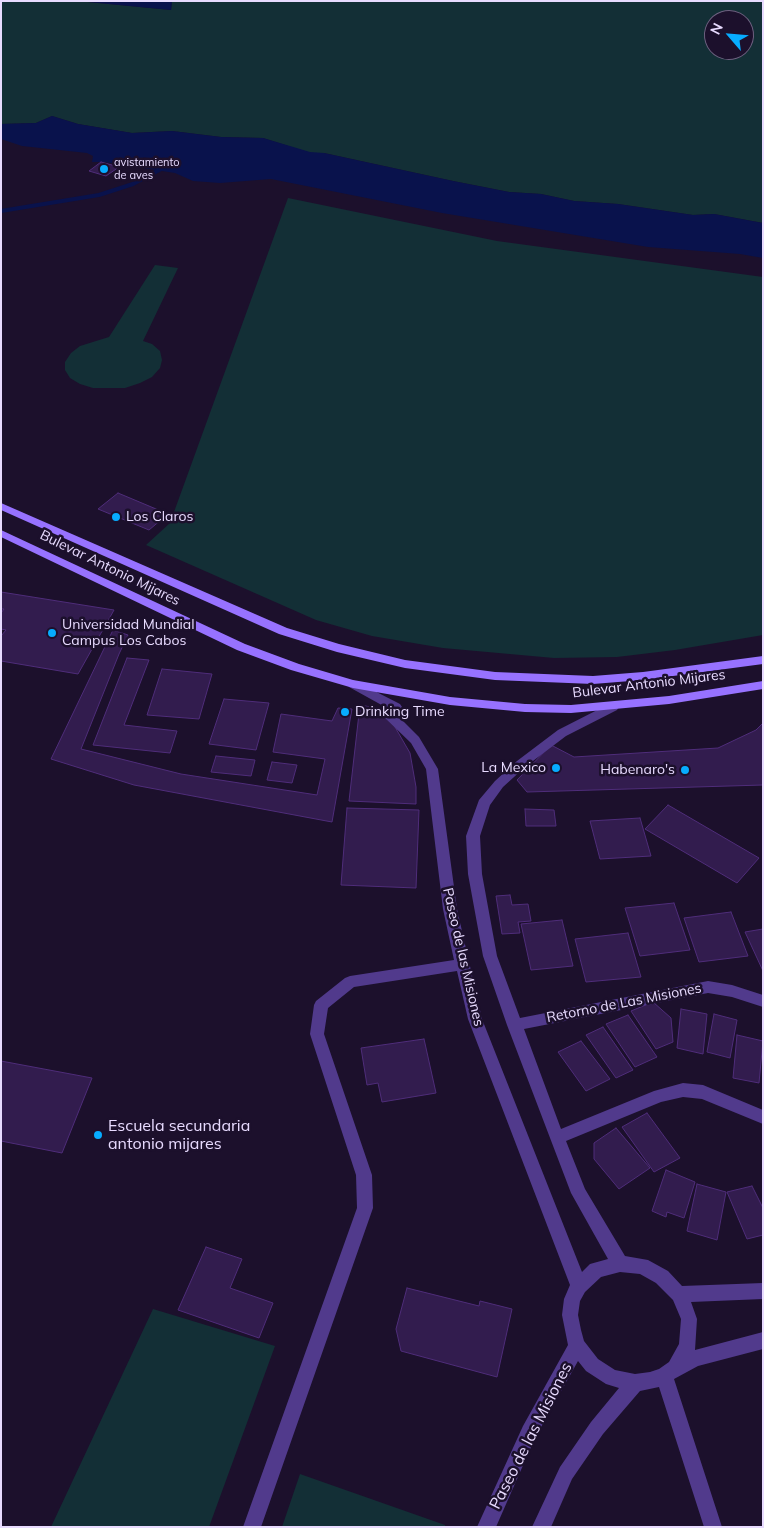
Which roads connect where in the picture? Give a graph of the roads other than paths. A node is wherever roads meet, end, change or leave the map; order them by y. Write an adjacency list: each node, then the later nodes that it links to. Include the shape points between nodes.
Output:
1 (1, 506): 3 (main road, Bulevar Antonio Mijares, via 283,631 405,664 495,676 593,680)
2 (1, 533): 4 (main road, Bulevar Antonio Mijares, via 241,647)
3 (763, 660)
4 (353, 684): 6 (main road, Bulevar Antonio Mijares, via 496,706 571,709); 7 (street, Paseo de las Misiones, via 396,707 388,714 415,740 432,769 450,909)
5 (763, 685): 6 (main road, Bulevar Antonio Mijares)
6 (614, 706): 9 (street, Paseo de las Misiones, via 562,733 521,764 484,803 474,836 475,874 490,956)
7 (463, 964): 13 (street, Paseo de las Misiones, via 475,1019); 20 (street, via 350,982 321,1005 317,1034 364,1175 366,1208)
8 (763, 1001): 9 (street, Retorno de Las Misiones, via 708,987)
9 (514, 1025): 11 (street, Paseo de las Misiones)
10 (763, 1117): 11 (street, via 703,1092 683,1090 660,1096)
11 (557, 1138): 12 (street, Paseo de las Misiones, via 579,1193)
12 (620, 1264): 13 (street, via 596,1270); 15 (street, via 642,1266 662,1277)
13 (579, 1286): 17 (street, via 572,1299 570,1314)
14 (763, 1290): 15 (street)
15 (679, 1294): 18 (street, via 689,1319 688,1346)
16 (763, 1340): 18 (street, via 696,1358)
17 (577, 1346): 19 (street, via 592,1365 612,1378); 21 (street, Paseo de las Misiones, via 529,1432)
18 (670, 1372): 19 (street, via 650,1382); 23 (street)
19 (635, 1383): 22 (street, via 597,1428 566,1473)
20 (252, 1527)
21 (486, 1527)
22 (541, 1527)
23 (713, 1527)

